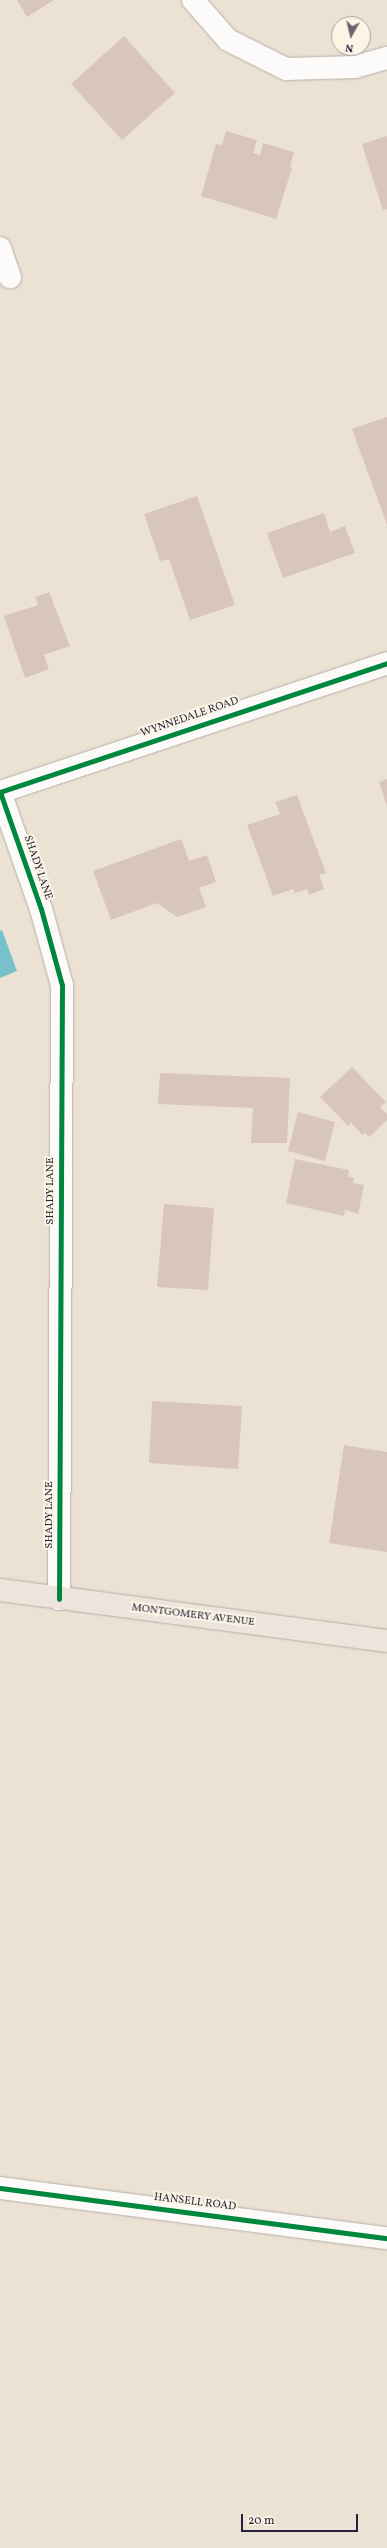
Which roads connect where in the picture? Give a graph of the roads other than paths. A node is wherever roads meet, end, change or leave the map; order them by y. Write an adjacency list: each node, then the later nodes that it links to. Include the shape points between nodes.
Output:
1 (193, 0): 2 (street, via 228,40 286,70 356,68)
2 (387, 58)
3 (0, 248): 4 (street)
4 (10, 277)
5 (387, 662): 6 (street, WYNNEDALE ROAD)
6 (0, 792): 8 (street, SHADY LANE, via 41,909 62,985)
7 (0, 1590): 8 (main road, MONTGOMERY AVENUE)
8 (59, 1598): 9 (main road, MONTGOMERY AVENUE)
9 (387, 1641)
10 (0, 2188): 11 (street, HANSELL ROAD)
11 (387, 2238)

